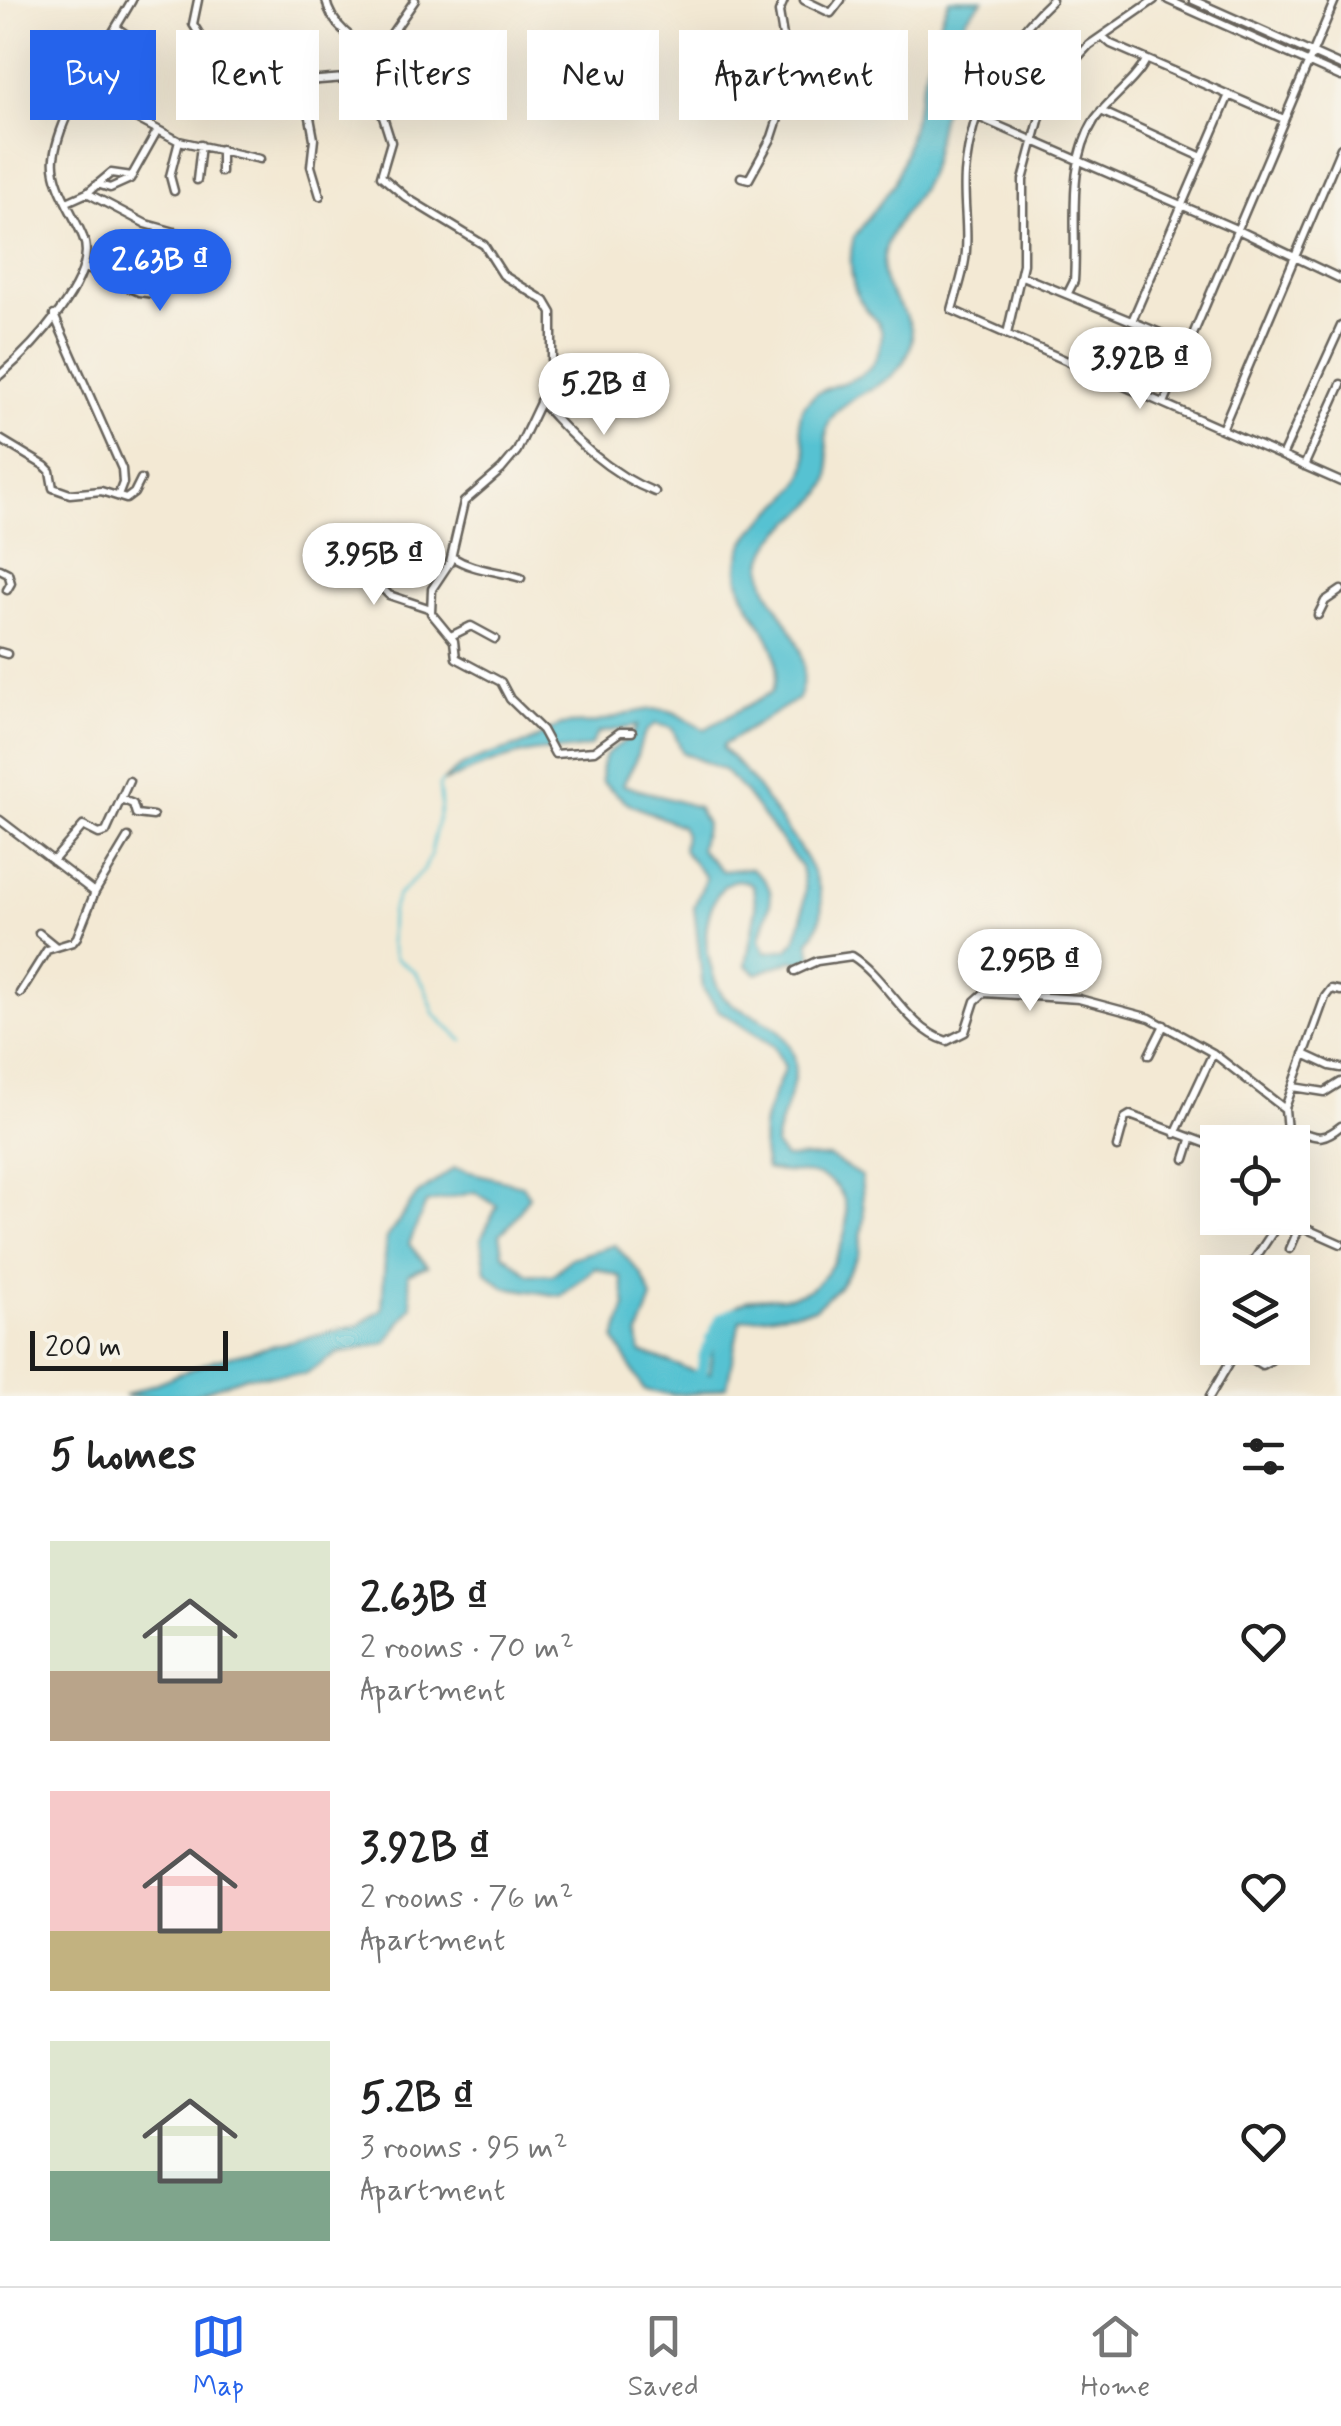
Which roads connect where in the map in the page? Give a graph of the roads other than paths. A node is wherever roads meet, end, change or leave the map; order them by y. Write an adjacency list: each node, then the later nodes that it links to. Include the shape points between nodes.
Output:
1 (132, 0): 13 (street)
2 (198, 0): 15 (street)
3 (326, 0): 16 (street, via 332,19)
4 (415, 0): 17 (street)
5 (784, 0): 44 (street, via 779,12 790,54 784,98 759,163 749,179)
6 (804, 0): 7 (street, via 831,13)
7 (841, 0)
8 (1052, 0): 18 (street)
9 (1154, 0): 19 (street)
10 (1168, 0): 22 (street)
11 (1193, 0): 20 (street)
12 (1335, 0): 20 (street)
13 (117, 28): 14 (street); 50 (street, via 57,143 54,166)
14 (120, 30)
15 (197, 30)
16 (345, 30)
17 (394, 30)
18 (1023, 30)
19 (1102, 36): 21 (street); 35 (street, via 1066,69)
20 (1312, 53): 22 (street); 23 (street)
21 (1146, 60): 26 (street); 27 (street)
22 (1308, 63): 24 (street); 28 (street)
23 (1341, 66)
24 (1341, 77)
25 (339, 79): 49 (street, via 304,85)
26 (1229, 95): 28 (street); 39 (street)
27 (1102, 111): 39 (street); 41 (street)
28 (1284, 119): 52 (street)
29 (140, 120): 33 (street)
30 (383, 120): 65 (street, via 391,142 381,176 484,245 504,275 550,306 552,370)
31 (975, 120): 61 (street, via 965,171 966,252 952,310)
32 (985, 120): 35 (street)
33 (157, 131): 34 (street); 43 (street)
34 (179, 141): 36 (street); 47 (street, via 170,176)
35 (1031, 141): 41 (street); 55 (street, via 1023,180)
36 (201, 145): 38 (street); 45 (street)
37 (1341, 148): 53 (street)
38 (221, 149): 40 (street); 42 (street)
39 (1202, 156): 51 (street)
40 (260, 159)
41 (1079, 162): 51 (street); 57 (street)
42 (221, 172)
43 (132, 176): 46 (street, via 110,188); 46 (street, via 111,172)
44 (741, 177)
45 (198, 180)
46 (97, 184): 48 (street)
47 (174, 191)
48 (87, 194): 50 (street); 54 (street, via 146,224 189,236 162,295)
49 (320, 196)
50 (68, 202): 54 (street, via 85,240)
51 (1181, 206): 52 (street); 59 (street)
52 (1236, 229): 53 (street); 62 (street)
53 (1295, 256): 56 (street); 67 (street)
54 (85, 268): 58 (street)
55 (1022, 276): 57 (street); 61 (street)
56 (1341, 279)
57 (1068, 293): 59 (street)
58 (54, 315): 63 (street); 74 (street, via 122,469)
59 (1132, 320): 62 (street)
60 (1341, 326): 69 (street)
61 (1006, 334): 66 (street)
62 (1187, 344): 66 (street)
63 (0, 375)
64 (1341, 384): 70 (street)
65 (540, 401): 73 (street, via 611,469); 75 (street, via 518,451 464,502)
66 (1164, 402): 67 (street)
67 (1224, 428): 69 (street)
68 (0, 439): 74 (street, via 50,470 51,484 63,493)
69 (1283, 454): 70 (street)
70 (1304, 466): 72 (street)
71 (141, 478): 74 (street, via 132,496)
72 (1341, 482)
73 (655, 492)
74 (118, 496)
75 (452, 558): 78 (street); 81 (street, via 432,589)
76 (381, 564): 81 (street, via 376,582 382,592)
77 (0, 569): 79 (street, via 8,573)
78 (521, 578)
79 (7, 590)
80 (1341, 590): 82 (street)
81 (431, 609): 83 (street)
82 (1318, 615)
83 (452, 636): 84 (street, via 471,626); 85 (street, via 456,658 496,678 542,730 552,752 594,751 620,732)
84 (495, 639)
85 (632, 732)
86 (129, 780): 87 (street)
87 (121, 799): 88 (street, via 136,814); 91 (street, via 104,834 83,826)
88 (153, 816)
89 (0, 820): 91 (street)
90 (128, 837): 92 (street)
91 (53, 861): 92 (street)
92 (95, 892): 94 (street, via 78,937)
93 (39, 933): 94 (street)
94 (55, 946): 97 (street)
95 (794, 971): 98 (street, via 852,956 948,1041 964,1032 984,993 1079,1000)
96 (1341, 991): 100 (street, via 1325,997)
97 (20, 993)
98 (1164, 1024): 99 (street); 101 (street)
99 (1213, 1053): 105 (street); 108 (street)
100 (1304, 1054): 102 (street); 104 (street)
101 (1149, 1055)
102 (1341, 1068)
103 (1341, 1082): 104 (street, via 1325,1092)
104 (1293, 1086): 105 (street)
105 (1285, 1110): 106 (street)
106 (1286, 1125)
107 (1341, 1126): 109 (street, via 1329,1136)
108 (1175, 1134): 110 (street); 112 (street, via 1127,1115)
109 (1310, 1136)
110 (1192, 1140): 111 (street); 113 (street)
111 (1200, 1142)
112 (1117, 1147)
113 (1185, 1158)
114 (1310, 1230): 116 (street)
115 (1296, 1235): 117 (street)
116 (1341, 1244)
117 (1290, 1249)
118 (1229, 1365): 119 (street)
119 (1210, 1396)

